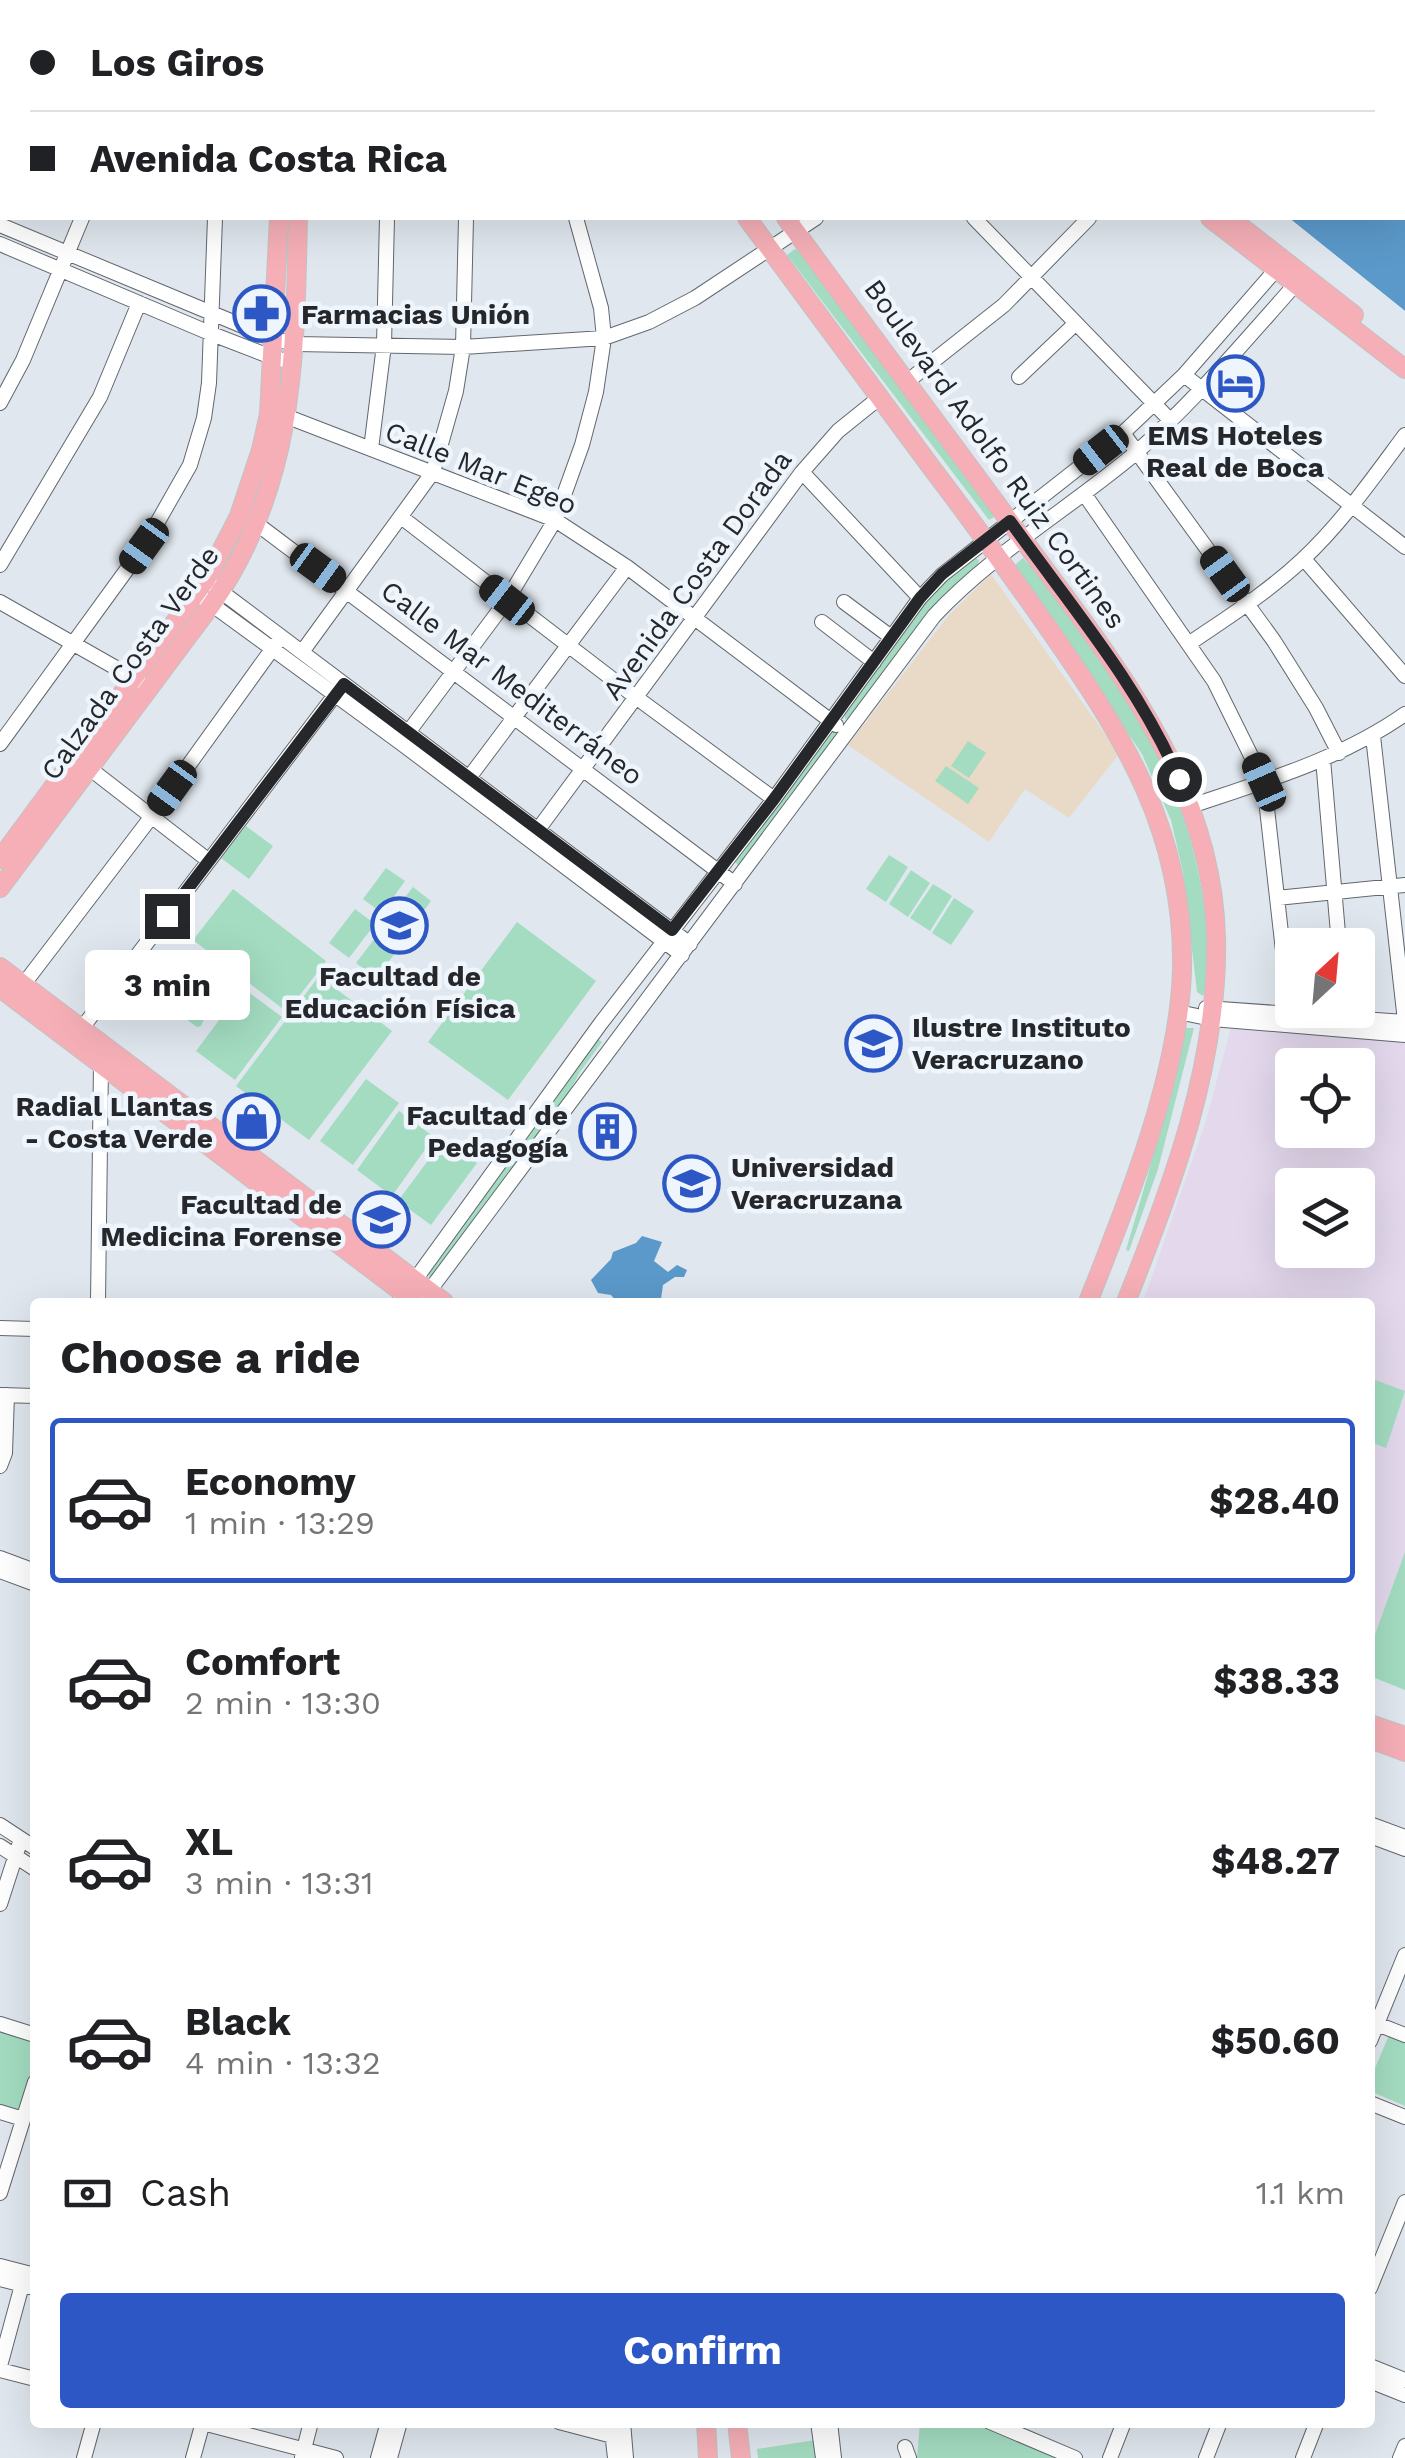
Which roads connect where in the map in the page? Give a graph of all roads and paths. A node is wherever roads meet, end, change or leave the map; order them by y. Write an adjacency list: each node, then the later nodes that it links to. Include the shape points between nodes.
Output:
1 (1, 220): 17 (street)
2 (81, 220): 17 (street)
3 (215, 220): 23 (street)
4 (279, 220): 26 (main road, Calzada Costa Verde)
5 (298, 220): 30 (main road, Calzada Costa Verde)
6 (387, 220): 28 (street)
7 (466, 220): 29 (street)
8 (577, 220): 27 (street)
9 (748, 220): 16 (main road, Boulevard Adolfo Ruiz Cortines)
10 (976, 220): 20 (street)
11 (1086, 220): 20 (street)
12 (1213, 220): 18 (main road)
13 (1232, 220): 18 (main road)
14 (792, 225): 16 (street); 36 (main road, Boulevard Adolfo Ruiz Cortines)
15 (0, 244): 19 (street)
16 (770, 250): 27 (street, via 695,298); 38 (main road, Boulevard Adolfo Ruiz Cortines)
17 (68, 254): 19 (street); 23 (street)
18 (1280, 266): 21 (main road); 34 (street)
19 (62, 269): 22 (street); 39 (street)
20 (1032, 277): 24 (street); 36 (street)
21 (1299, 280): 31 (main road); 33 (main road); 37 (street)
22 (139, 304): 25 (street); 60 (street, via 100,397)
23 (213, 316): 25 (street); 26 (street)
24 (1076, 323): 35 (street); 40 (street)
25 (212, 334): 32 (street); 76 (street, via 204,418 190,465 144,546)
26 (274, 338): 30 (street); 32 (main road, Calzada Costa Verde)
27 (604, 338): 29 (street); 52 (street, via 582,446)
28 (384, 345): 29 (street); 30 (street); 45 (street)
29 (464, 347): 47 (street)
30 (294, 353): 32 (street); 41 (main road, Calzada Costa Verde)
31 (1405, 356)
32 (274, 358): 63 (main road, Calzada Costa Verde, via 269,414 251,485)
33 (1405, 369)
34 (1184, 376): 37 (street); 40 (street)
35 (1020, 377)
36 (908, 381): 53 (main road, Boulevard Adolfo Ruiz Cortines)
37 (1200, 388): 42 (street); 50 (street)
38 (879, 398): 48 (street, Avenida Costa Dorada); 55 (main road, Boulevard Adolfo Ruiz Cortines)
39 (0, 403)
40 (1154, 403): 42 (street); 43 (street)
41 (288, 417): 45 (street, Calle Mar Egeo); 54 (main road, Calzada Costa Verde)
42 (1170, 420): 46 (street)
43 (1123, 433): 46 (street); 53 (street)
44 (1405, 435): 50 (street)
45 (371, 449): 47 (street, Calle Mar Egeo)
46 (1137, 451): 49 (street); 68 (street)
47 (433, 472): 51 (street); 52 (street, Calle Mar Egeo)
48 (802, 472): 64 (street); 70 (street, Avenida Costa Dorada)
49 (1085, 495): 56 (street); 74 (street)
50 (1351, 506): 57 (street); 59 (street)
51 (402, 516): 62 (street); 65 (street)
52 (556, 520): 61 (street, Calle Mar Egeo); 65 (street)
53 (1010, 521): 55 (street); 56 (main road, Boulevard Adolfo Ruiz Cortines)
54 (257, 524): 62 (street, Calle Mar Mediterráneo); 63 (main road, Calzada Costa Verde)
55 (986, 540): 58 (main road, Boulevard Adolfo Ruiz Cortines); 64 (street)
56 (1023, 540): 58 (street); 98 (main road, Boulevard Adolfo Ruiz Cortines, via 1116,665)
57 (1405, 548)
58 (999, 558): 87 (street, via 934,616); 115 (main road, Boulevard Adolfo Ruiz Cortines, via 1110,720 1156,812 1176,889)
59 (1304, 559): 68 (street); 80 (street)
60 (0, 565)
61 (627, 567): 70 (street, Calle Mar Egeo); 75 (street)
62 (348, 590): 77 (street); 79 (street, Calle Mar Mediterráneo)
63 (209, 592): 73 (street); 81 (main road, Calzada Costa Verde)
64 (920, 598): 72 (street)
65 (507, 600): 75 (street); 79 (street)
66 (0, 602): 76 (street)
67 (844, 602): 72 (street)
68 (1247, 604): 74 (street); 91 (street)
69 (0, 613): 76 (street)
70 (694, 617): 83 (street, Avenida Costa Dorada); 86 (street, Calle Mar Egeo)
71 (822, 623): 78 (street)
72 (891, 637): 78 (street)
73 (277, 642): 77 (street); 82 (street); 99 (street)
74 (1190, 643): 95 (street)
75 (569, 646): 83 (street); 85 (street)
76 (71, 648): 81 (street); 90 (street)
77 (302, 652): 82 (street)
78 (874, 662): 86 (street)
79 (454, 670): 85 (street, Calle Mar Mediterráneo); 89 (street)
80 (1405, 676)
81 (139, 686): 93 (main road, Calzada Costa Verde); 101 (main road, Calzada Costa Verde)
82 (339, 689): 89 (street); 102 (street)
83 (637, 698): 94 (street, Avenida Costa Dorada); 97 (street)
84 (1405, 714): 88 (street)
85 (515, 717): 94 (street, Calle Mar Mediterráneo); 96 (street)
86 (831, 722): 87 (street, Calle Mar Egeo); 97 (street)
87 (846, 734): 104 (street)
88 (1374, 736): 91 (street); 105 (street)
89 (404, 737): 96 (street)
90 (0, 744)
91 (1339, 753): 92 (street)
92 (1323, 760): 95 (street); 107 (street)
93 (89, 768): 99 (street); 106 (main road, Calzada Costa Verde)
94 (584, 768): 100 (street, Avenida Costa Dorada); 103 (street, Calle Mar Mediterráneo)
95 (1264, 782): 98 (street); 108 (street)
96 (465, 783): 100 (street)
97 (774, 799): 103 (street)
98 (1191, 806): 116 (main road, Boulevard Adolfo Ruiz Cortines, via 1216,934)
99 (152, 816): 102 (street); 114 (street)
100 (535, 834): 111 (street)
101 (0, 859)
102 (209, 861): 122 (street)
103 (719, 872): 104 (street, Calle Mar Mediterráneo); 111 (street)
104 (735, 884): 112 (street)
105 (1397, 886): 107 (street); 120 (street)
106 (0, 888)
107 (1334, 894): 108 (street); 110 (street)
108 (1276, 898): 109 (street)
109 (1280, 928)
110 (1338, 928)
111 (668, 936): 112 (street); 125 (street, via 601,1023)
112 (686, 950): 125 (street)
113 (0, 968): 114 (main road)
114 (12, 990): 122 (main road)
115 (1178, 1012): 116 (street); 127 (main road, Boulevard Adolfo Ruiz Cortines, via 1138,1170)
116 (1212, 1013): 117 (street); 118 (street); 128 (main road, Boulevard Adolfo Ruiz Cortines, via 1189,1119)
117 (1275, 1013)
118 (1275, 1016)
119 (1375, 1020): 120 (street)
120 (1405, 1022)
121 (1375, 1027): 123 (street)
122 (77, 1034): 124 (main road); 125 (main road)
123 (1405, 1035)
124 (101, 1064): 125 (main road); 126 (street)
125 (418, 1297)
126 (98, 1298)
127 (1090, 1298)
128 (1128, 1298)
129 (0, 1328): 130 (street)
130 (30, 1328)
131 (4, 1395): 132 (street); 133 (street)
132 (30, 1396)
133 (0, 1466)
134 (0, 1558): 135 (street)
135 (30, 1569)
136 (0, 1570): 137 (street)
137 (30, 1580)
138 (1375, 1726): 139 (main road)
139 (1405, 1736)
140 (1375, 1741): 141 (main road)
141 (1405, 1752)
142 (0, 1825): 145 (street)
143 (1375, 1826): 144 (street)
144 (1405, 1837)
145 (21, 1838): 147 (street); 150 (street)
146 (1375, 1838): 149 (street)
147 (30, 1844)
148 (0, 1846): 150 (street)
149 (1405, 1848)
150 (16, 1856): 151 (street); 152 (street)
151 (30, 1866)
152 (0, 1904)
153 (1405, 1955): 155 (street)
154 (0, 2024): 157 (street)
155 (1377, 2024): 156 (street); 158 (street)
156 (1375, 2029)
157 (30, 2033)
158 (1405, 2035)
159 (30, 2097): 163 (street)
160 (1375, 2105): 162 (street)
161 (0, 2112): 163 (street)
162 (1405, 2117)
163 (23, 2119): 164 (street)
164 (0, 2193)
165 (1405, 2202): 168 (street)
166 (0, 2266): 167 (street)
167 (30, 2274)
168 (1375, 2276)
169 (0, 2279): 170 (street)
170 (28, 2287): 171 (street)
171 (0, 2368): 173 (street)
172 (1375, 2368): 174 (street)
173 (30, 2377)
174 (1405, 2380)
175 (1375, 2383): 176 (street)
176 (1405, 2395)
177 (92, 2428): 194 (street)
178 (201, 2428): 195 (street)
179 (218, 2428): 193 (street)
180 (310, 2428): 193 (street)
181 (386, 2428): 197 (street)
182 (398, 2428): 198 (street)
183 (615, 2428): 199 (street); 200 (street)
184 (706, 2428): 201 (main road)
185 (738, 2428): 202 (main road)
186 (819, 2428): 203 (street)
187 (831, 2428): 204 (street)
188 (1012, 2428): 205 (street)
189 (1122, 2428): 206 (street)
190 (1218, 2428): 207 (street)
191 (1315, 2428): 208 (street)
192 (1405, 2446): 209 (street)
193 (303, 2454): 196 (street)
194 (84, 2458)
195 (193, 2458)
196 (336, 2458)
197 (378, 2458)
198 (390, 2458)
199 (615, 2458)
200 (626, 2458)
201 (708, 2458)
202 (741, 2458)
203 (823, 2458)
204 (834, 2458)
205 (1075, 2458)
206 (1110, 2458)
207 (1206, 2458)
208 (1303, 2458)
209 (1400, 2458)

